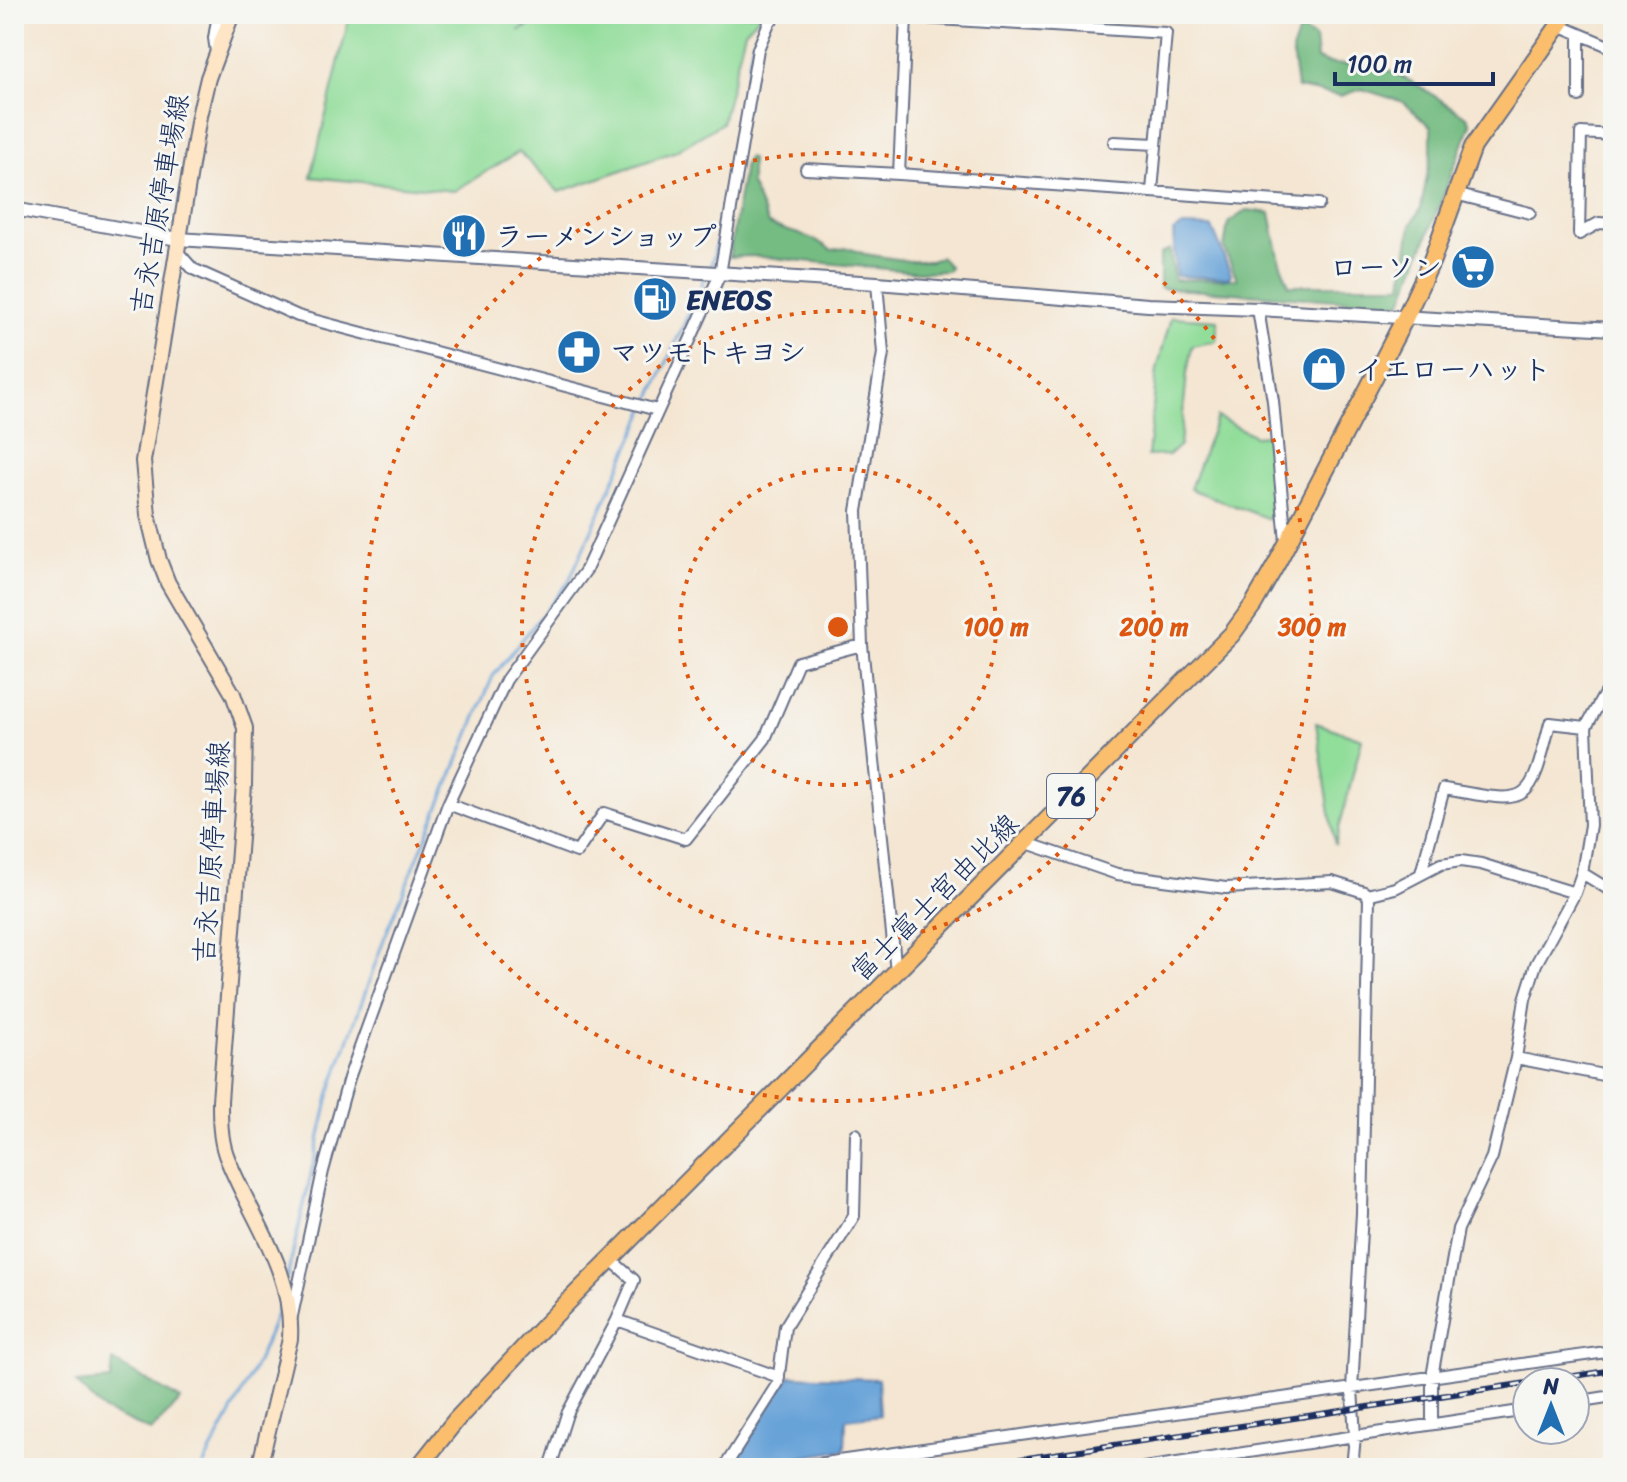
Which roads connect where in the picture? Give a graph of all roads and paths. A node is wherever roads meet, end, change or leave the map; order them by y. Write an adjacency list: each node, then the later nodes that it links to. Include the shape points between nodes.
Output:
1 (218, 14): 7 (street)
2 (232, 14): 7 (main road, 吉永吉原停車場線)
3 (777, 14): 21 (street, via 758,49)
4 (1564, 20): 5 (street); 15 (main road, 富士富士宮由比線 / 76, via 1486,126)
5 (1579, 34): 6 (street); 8 (street)
6 (1613, 48)
7 (216, 54): 20 (main road, 吉永吉原停車場線, via 199,116)
8 (1579, 96)
9 (1613, 135): 19 (street, via 1581,133 1579,234 1599,223)
10 (1114, 142): 11 (street)
11 (1156, 144): 13 (street, via 1166,33 906,17); 14 (street)
12 (806, 169): 13 (street)
13 (899, 174): 14 (street)
14 (1152, 191): 16 (street)
15 (1455, 194): 18 (street); 24 (main road, 富士富士宮由比線 / 76)
16 (1319, 204)
17 (14, 209): 20 (street)
18 (1530, 213)
19 (1613, 224)
20 (177, 244): 21 (street); 26 (street, via 193,269 298,316); 43 (main road, 吉永吉原停車場線, via 147,428 144,484 168,583 233,694 245,728 221,1130 225,1154 279,1267)
21 (720, 274): 22 (street); 26 (street)
22 (877, 283): 23 (street); 28 (street, via 883,353 857,511)
23 (1258, 309): 24 (street); 27 (street, via 1273,401)
24 (1405, 318): 25 (street); 27 (main road, 富士富士宮由比線 / 76)
25 (1613, 329)
26 (657, 410): 31 (street, via 586,570 506,680)
27 (1286, 545): 32 (main road, 富士富士宮由比線 / 76, via 1232,634)
28 (862, 645): 31 (street, via 798,662 765,739 686,839 604,813 577,852); 38 (street)
29 (1613, 679): 30 (street)
30 (1586, 727): 33 (street, via 1550,723 1538,774 1531,788 1516,797 1444,789); 34 (street, via 1590,825)
31 (448, 804): 43 (street, via 349,1078)
32 (1024, 842): 37 (street, via 1117,874 1226,888 1332,882); 38 (main road, 富士富士宮由比線 / 76)
33 (1421, 873): 36 (street, via 1461,861); 37 (street, via 1395,888)
34 (1582, 873): 35 (street); 36 (street)
35 (1613, 892)
36 (1575, 893): 39 (street, via 1536,964)
37 (1367, 895): 48 (street, via 1362,1213)
38 (896, 972): 42 (main road, 富士富士宮由比線 / 76)
39 (1516, 1058): 40 (street); 47 (street, via 1492,1157 1458,1229)
40 (1613, 1077)
41 (856, 1134): 46 (street, via 854,1216 785,1327)
42 (610, 1259): 44 (street, via 634,1280); 55 (main road, 富士富士宮由比線 / 76, via 491,1381)
43 (291, 1318): 54 (main road, 吉永吉原停車場線)
44 (617, 1320): 46 (street); 56 (street, via 567,1414)
45 (1613, 1351): 47 (street)
46 (779, 1377): 57 (street)
47 (1432, 1377): 48 (street); 52 (street)
48 (1352, 1389): 53 (street); 58 (street)
49 (1613, 1396): 50 (street)
50 (1591, 1399)
51 (1511, 1412): 52 (street)
52 (1432, 1423): 53 (street)
53 (1355, 1436): 59 (street); 60 (street)
54 (259, 1468)
55 (418, 1468)
56 (550, 1468)
57 (724, 1468)
58 (789, 1468)
59 (1144, 1468)
60 (1352, 1468)

